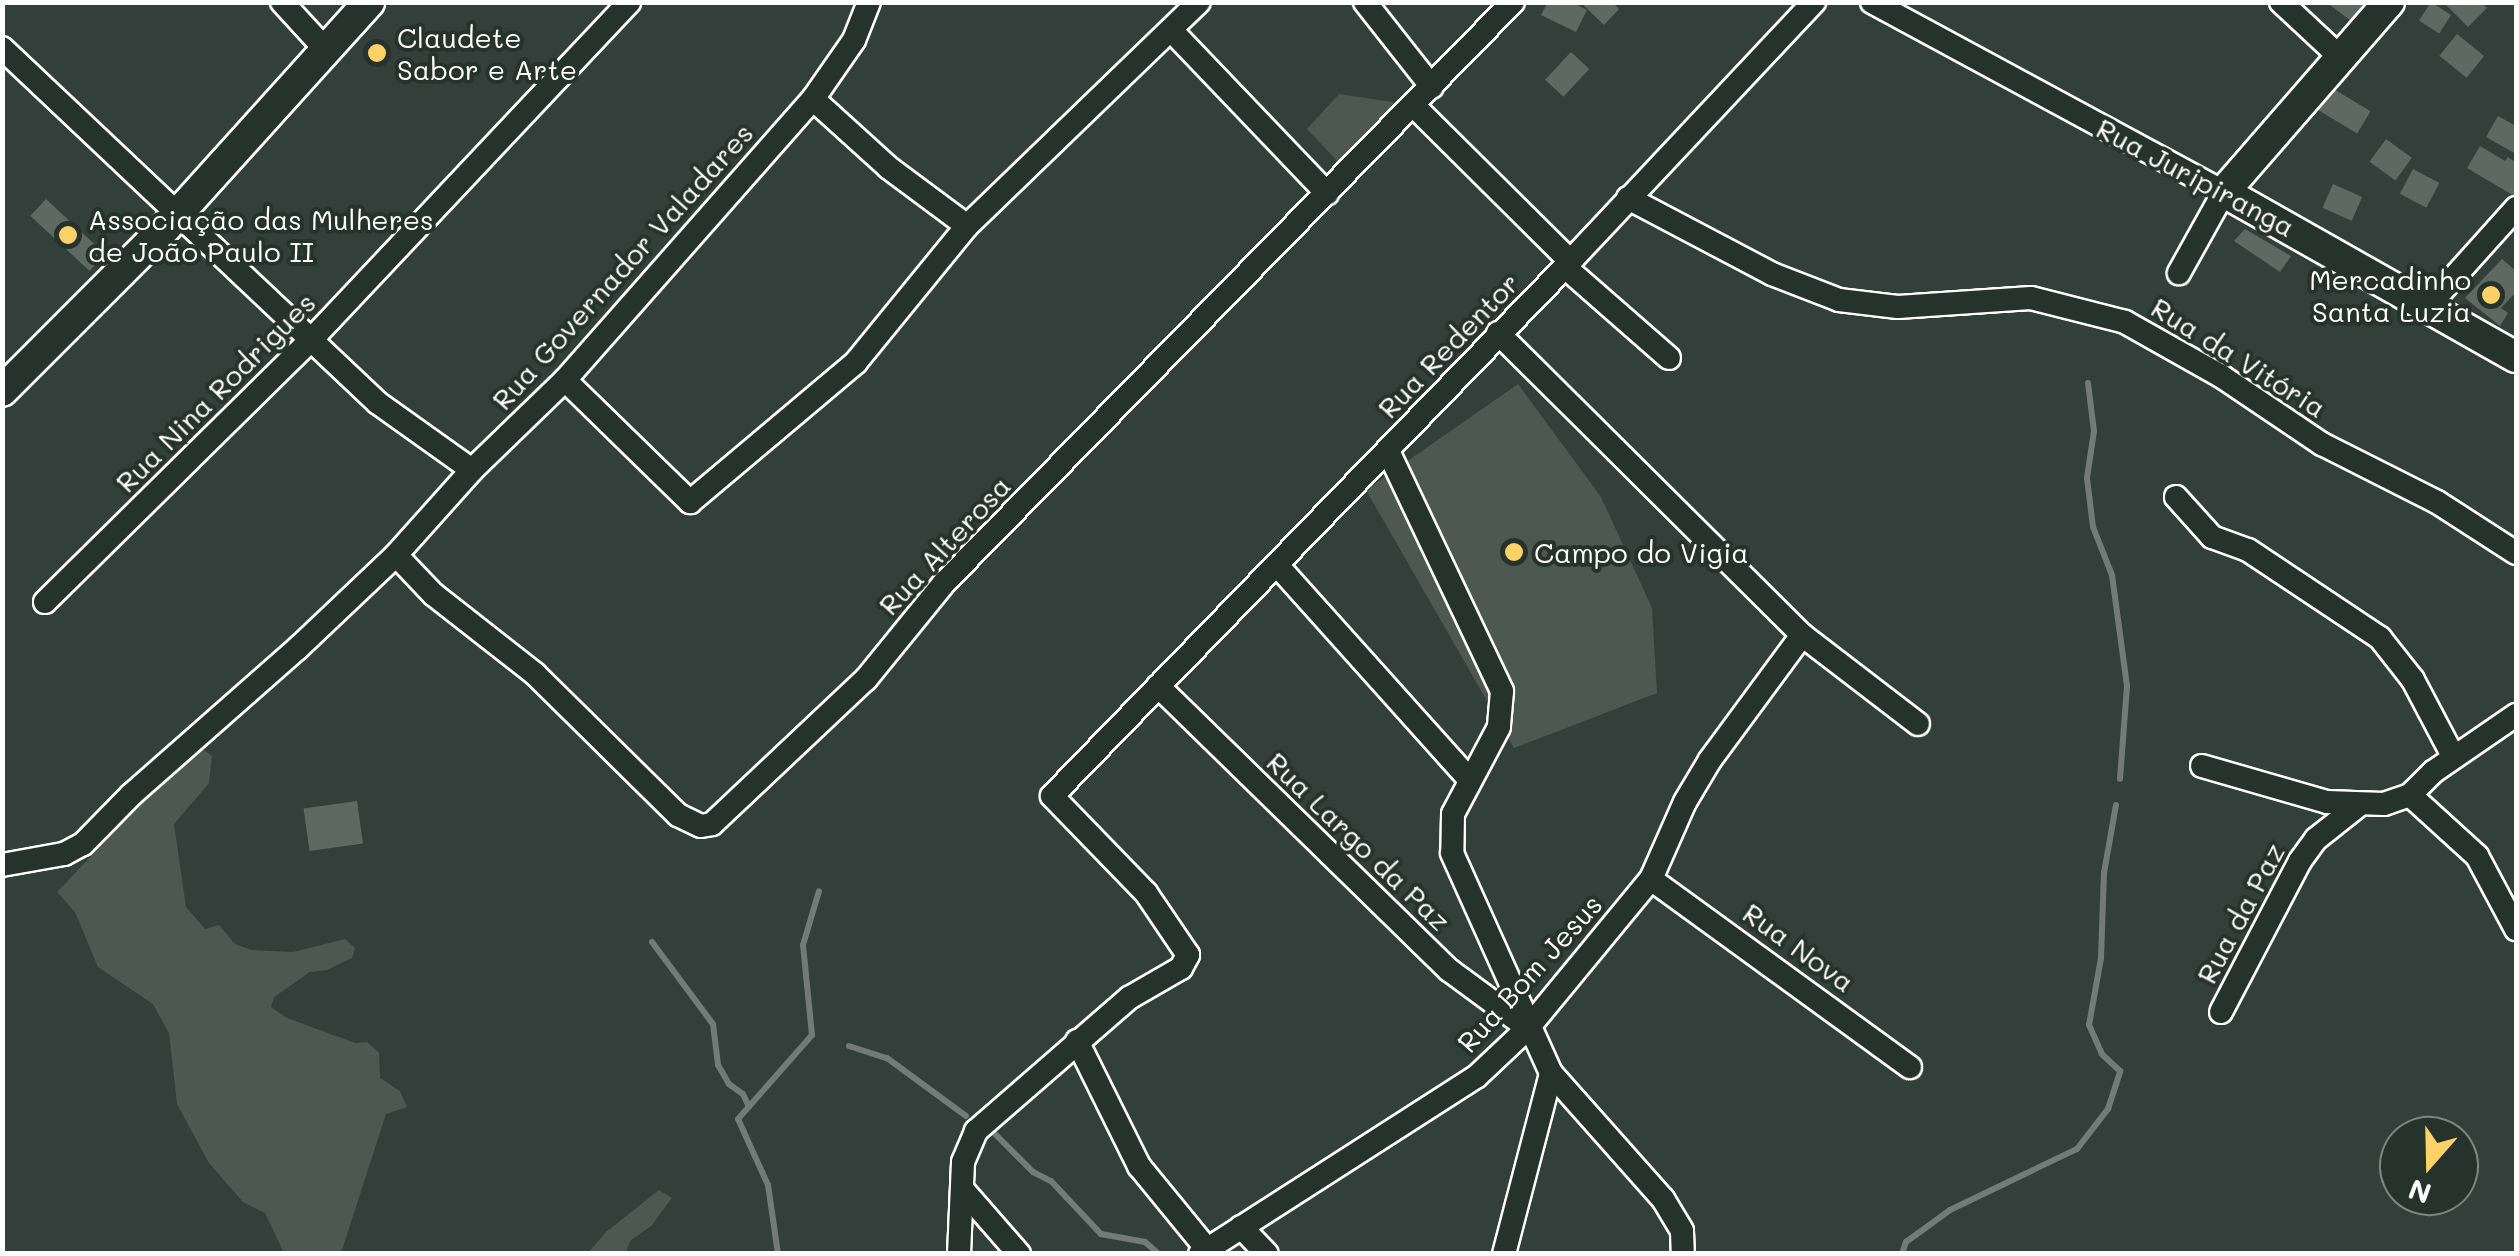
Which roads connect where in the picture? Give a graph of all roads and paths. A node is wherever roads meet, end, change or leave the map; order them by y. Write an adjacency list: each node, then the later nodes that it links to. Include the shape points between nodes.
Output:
1 (282, 2): 14 (street)
2 (369, 2): 14 (street)
3 (629, 2): 29 (street, Rua Nina Rodrigues)
4 (869, 2): 17 (street, Rua Governador Valadares, via 854,40)
5 (1199, 2): 12 (street)
6 (1365, 2): 16 (street)
7 (1513, 2): 16 (street, Rua Alterosa)
8 (1814, 2): 21 (street, Rua Redentor)
9 (1872, 2): 19 (street, Rua Juripiranga)
10 (2281, 2): 15 (street)
11 (2389, 2): 15 (street)
12 (1170, 30): 20 (street); 24 (street)
13 (2, 48): 23 (street)
14 (326, 50): 23 (street)
15 (2340, 58): 19 (street)
16 (1432, 87): 18 (street, Rua Alterosa)
17 (813, 99): 24 (street, via 889,168); 32 (street, Rua Governador Valadares)
18 (1414, 107): 20 (street, Rua Alterosa); 25 (street)
19 (2224, 192): 26 (street); 27 (street, Rua Juripiranga)
20 (1327, 193): 38 (street, Rua Alterosa, via 944,583 866,679 712,824 701,826 678,814 536,674 433,594)
21 (1628, 198): 25 (street, Rua Redentor); 37 (street, Rua da Vitória, via 1759,268 1839,300 1898,307 2031,298 2125,322)
22 (2516, 208): 27 (street)
23 (178, 214): 29 (street); 33 (street)
24 (968, 226): 32 (street, via 856,362 690,502)
25 (1568, 264): 28 (street, Rua Redentor); 31 (street)
26 (2178, 274)
27 (2430, 304): 30 (street, Rua Juripiranga)
28 (1498, 333): 34 (street, Rua Redentor); 41 (street)
29 (312, 340): 35 (street, via 394,416); 40 (street, Rua Nina Rodrigues)
30 (2516, 356)
31 (1668, 358)
32 (565, 380): 35 (street, Rua Governador Valadares)
33 (5, 384)
34 (1388, 451): 39 (street, Rua Redentor); 47 (street, via 1502,691 1499,727)
35 (472, 470): 38 (street, Rua Governador Valadares)
36 (2176, 497): 45 (street, via 2212,537 2248,550 2380,638 2413,680)
37 (2516, 553)
38 (396, 555): 50 (street, via 83,844)
39 (1277, 565): 42 (street, Rua Redentor); 47 (street)
40 (45, 602)
41 (1802, 635): 44 (street); 51 (street, Rua Bom Jesus, via 1710,760)
42 (1158, 686): 54 (street, Rua Largo da Paz, via 1449,970); 55 (street, Rua Redentor, via 1052,796 1146,893 1188,955 1181,968 1129,998)
43 (2516, 715): 45 (street)
44 (1918, 724)
45 (2453, 756): 48 (street)
46 (2202, 766): 49 (street)
47 (1468, 778): 54 (street, via 1453,814 1452,853)
48 (2410, 795): 49 (street); 52 (street, via 2477,856)
49 (2358, 806): 53 (street, Rua da Paz, via 2300,861)
50 (2, 865)
51 (1651, 879): 54 (street, Rua Bom Jesus); 56 (street, Rua Nova)
52 (2516, 929)
53 (2221, 1012)
54 (1528, 1028): 57 (street); 59 (street, Rua Bom Jesus, via 1476,1077)
55 (1077, 1041): 58 (street, via 976,1131 963,1162); 60 (street, via 1138,1166)
56 (1910, 1067)
57 (1551, 1073): 64 (street); 65 (street, via 1663,1198 1682,1231)
58 (964, 1192): 61 (street); 62 (street)
59 (1241, 1227): 60 (street, Rua Bom Jesus); 63 (street)
60 (1204, 1251)
61 (959, 1254)
62 (1019, 1254)
63 (1267, 1254)
64 (1504, 1254)
65 (1684, 1254)

